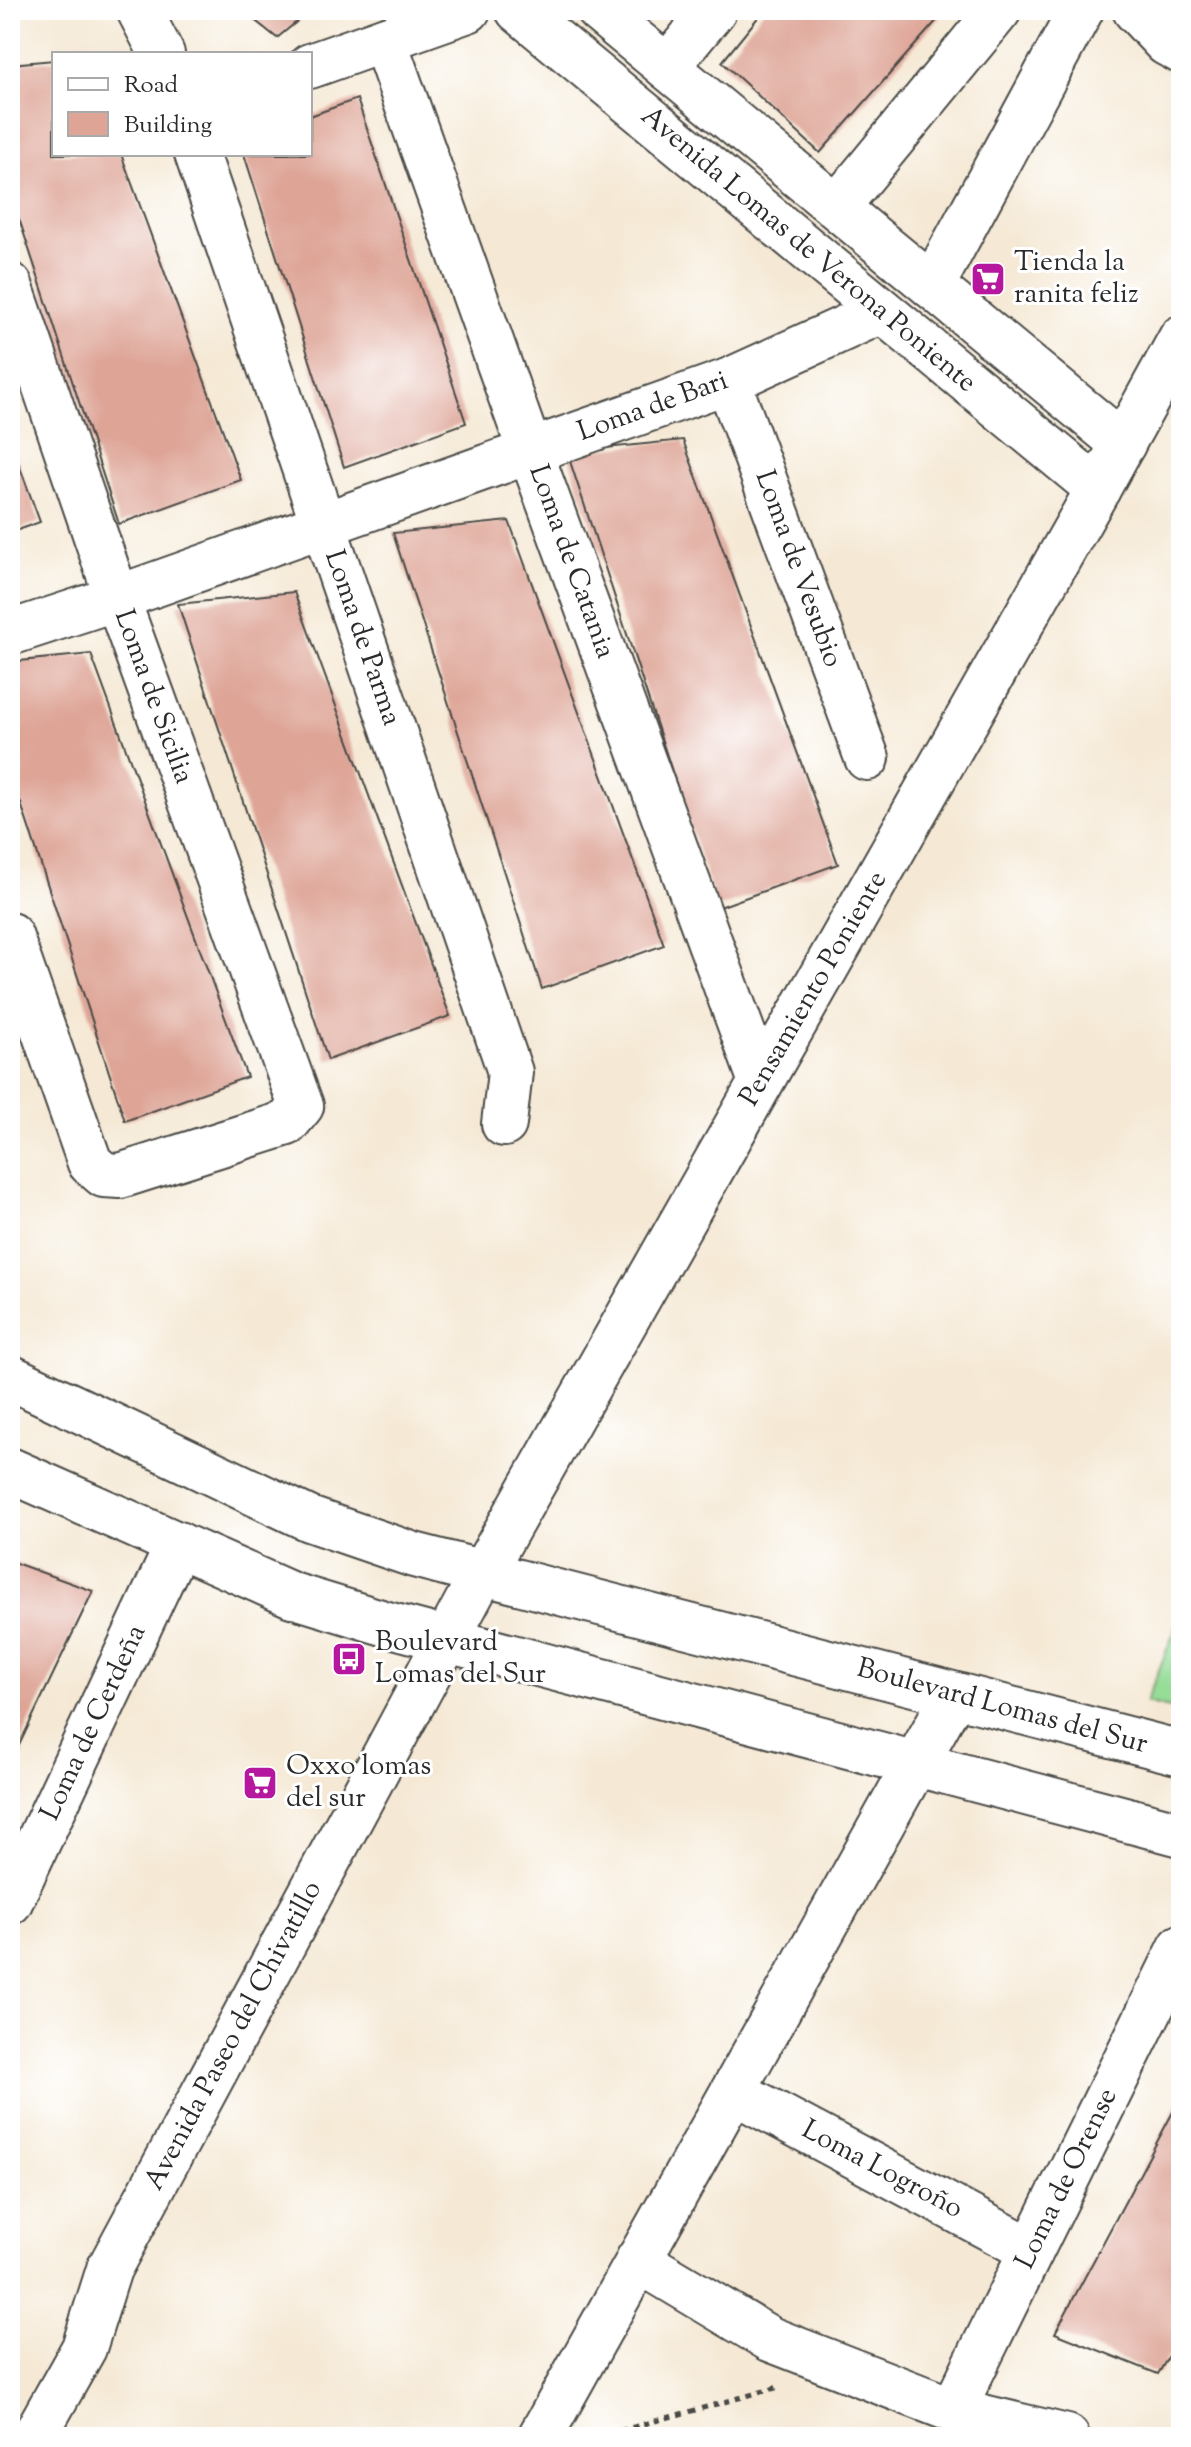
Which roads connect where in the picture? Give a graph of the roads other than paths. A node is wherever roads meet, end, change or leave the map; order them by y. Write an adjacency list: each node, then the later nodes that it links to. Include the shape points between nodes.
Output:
1 (139, 10): 11 (street)
2 (468, 10): 9 (street)
3 (518, 10): 18 (street, Avenida Lomas de Verona Poniente)
4 (598, 10): 13 (street, Avenida Lomas de Verona Poniente)
5 (714, 10): 13 (street)
6 (999, 10): 15 (street)
7 (1081, 10): 17 (street)
8 (1135, 10): 10 (street, via 1166,43)
9 (384, 40): 12 (street); 22 (street, Loma de Catania)
10 (1181, 51)
11 (161, 52)
12 (312, 65)
13 (667, 67): 15 (street, Avenida Lomas de Verona Poniente)
14 (198, 156): 24 (street, Loma de Parma)
15 (837, 207): 17 (street, Avenida Lomas de Verona Poniente)
16 (10, 285): 25 (street, Loma de Sicilia)
17 (932, 286): 21 (street, Avenida Lomas de Verona Poniente)
18 (882, 311): 20 (street, Loma de Bari); 23 (street, Avenida Lomas de Verona Poniente)
19 (1181, 338): 21 (street, Pensamiento Poniente)
20 (728, 381): 22 (street, Loma de Bari); 27 (street, Loma de Vesubio)
21 (1123, 444): 23 (street, Pensamiento Poniente)
22 (530, 451): 24 (street, Loma de Bari); 29 (street, Loma de Catania)
23 (1098, 489): 29 (street, Pensamiento Poniente)
24 (323, 525): 25 (street, Loma de Bari); 30 (street, Loma de Parma, via 510,1072)
25 (117, 598): 26 (street, Loma de Bari); 28 (street, Loma de Sicilia, via 301,1106 287,1123 120,1176 104,1175 90,1163)
26 (10, 633)
27 (867, 758)
28 (10, 935)
29 (761, 1082): 34 (street, Pensamiento Poniente)
30 (504, 1124)
31 (10, 1377): 34 (street, Boulevard Lomas del Sur, via 309,1519)
32 (10, 1470): 33 (street)
33 (178, 1544): 35 (street, via 292,1595); 40 (street, Loma de Cerdeña)
34 (483, 1572): 35 (street, Pensamiento Poniente); 36 (street, Boulevard Lomas del Sur)
35 (446, 1639): 38 (street); 46 (street, Avenida Paseo del Chivatillo, via 109,2269 84,2348)
36 (954, 1695): 37 (street, Boulevard Lomas del Sur); 38 (street)
37 (1181, 1753)
38 (916, 1763): 39 (street); 42 (street)
39 (1181, 1834)
40 (10, 1902)
41 (1181, 1947): 43 (street, Loma de Orense)
42 (733, 2091): 43 (street, Loma Logroño); 44 (street)
43 (1031, 2250): 45 (street, Loma de Orense)
44 (638, 2260): 45 (street, via 770,2339); 47 (street)
45 (953, 2410): 48 (street)
46 (34, 2437)
47 (540, 2437)
48 (1067, 2437)

